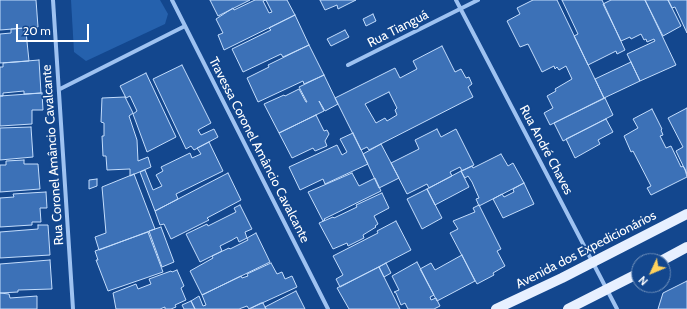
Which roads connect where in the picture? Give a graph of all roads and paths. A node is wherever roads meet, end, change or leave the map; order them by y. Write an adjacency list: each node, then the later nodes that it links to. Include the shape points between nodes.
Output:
1 (53, 0): 8 (street, Rua Coronel Amâncio Cavalcante)
2 (172, 0): 6 (street, Travessa Coronel Amâncio Cavalcante)
3 (456, 0): 5 (street, Rua André Chaves)
4 (478, 0): 5 (street, Rua Tianguá)
5 (461, 8): 7 (street, Rua Tianguá); 12 (street, Rua André Chaves)
6 (185, 26): 8 (street); 16 (street, Travessa Coronel Amâncio Cavalcante)
7 (348, 65)
8 (60, 90): 15 (street, Rua Coronel Amâncio Cavalcante)
9 (687, 214): 12 (main road, Avenida dos Expedicionários)
10 (687, 247): 11 (main road)
11 (671, 256)
12 (593, 262): 14 (street, Rua André Chaves); 17 (main road, Avenida dos Expedicionários)
13 (631, 276): 14 (main road)
14 (607, 289): 18 (main road); 19 (street, Rua André Chaves)
15 (73, 309)
16 (328, 309)
17 (496, 309)
18 (568, 309)
19 (618, 309)

